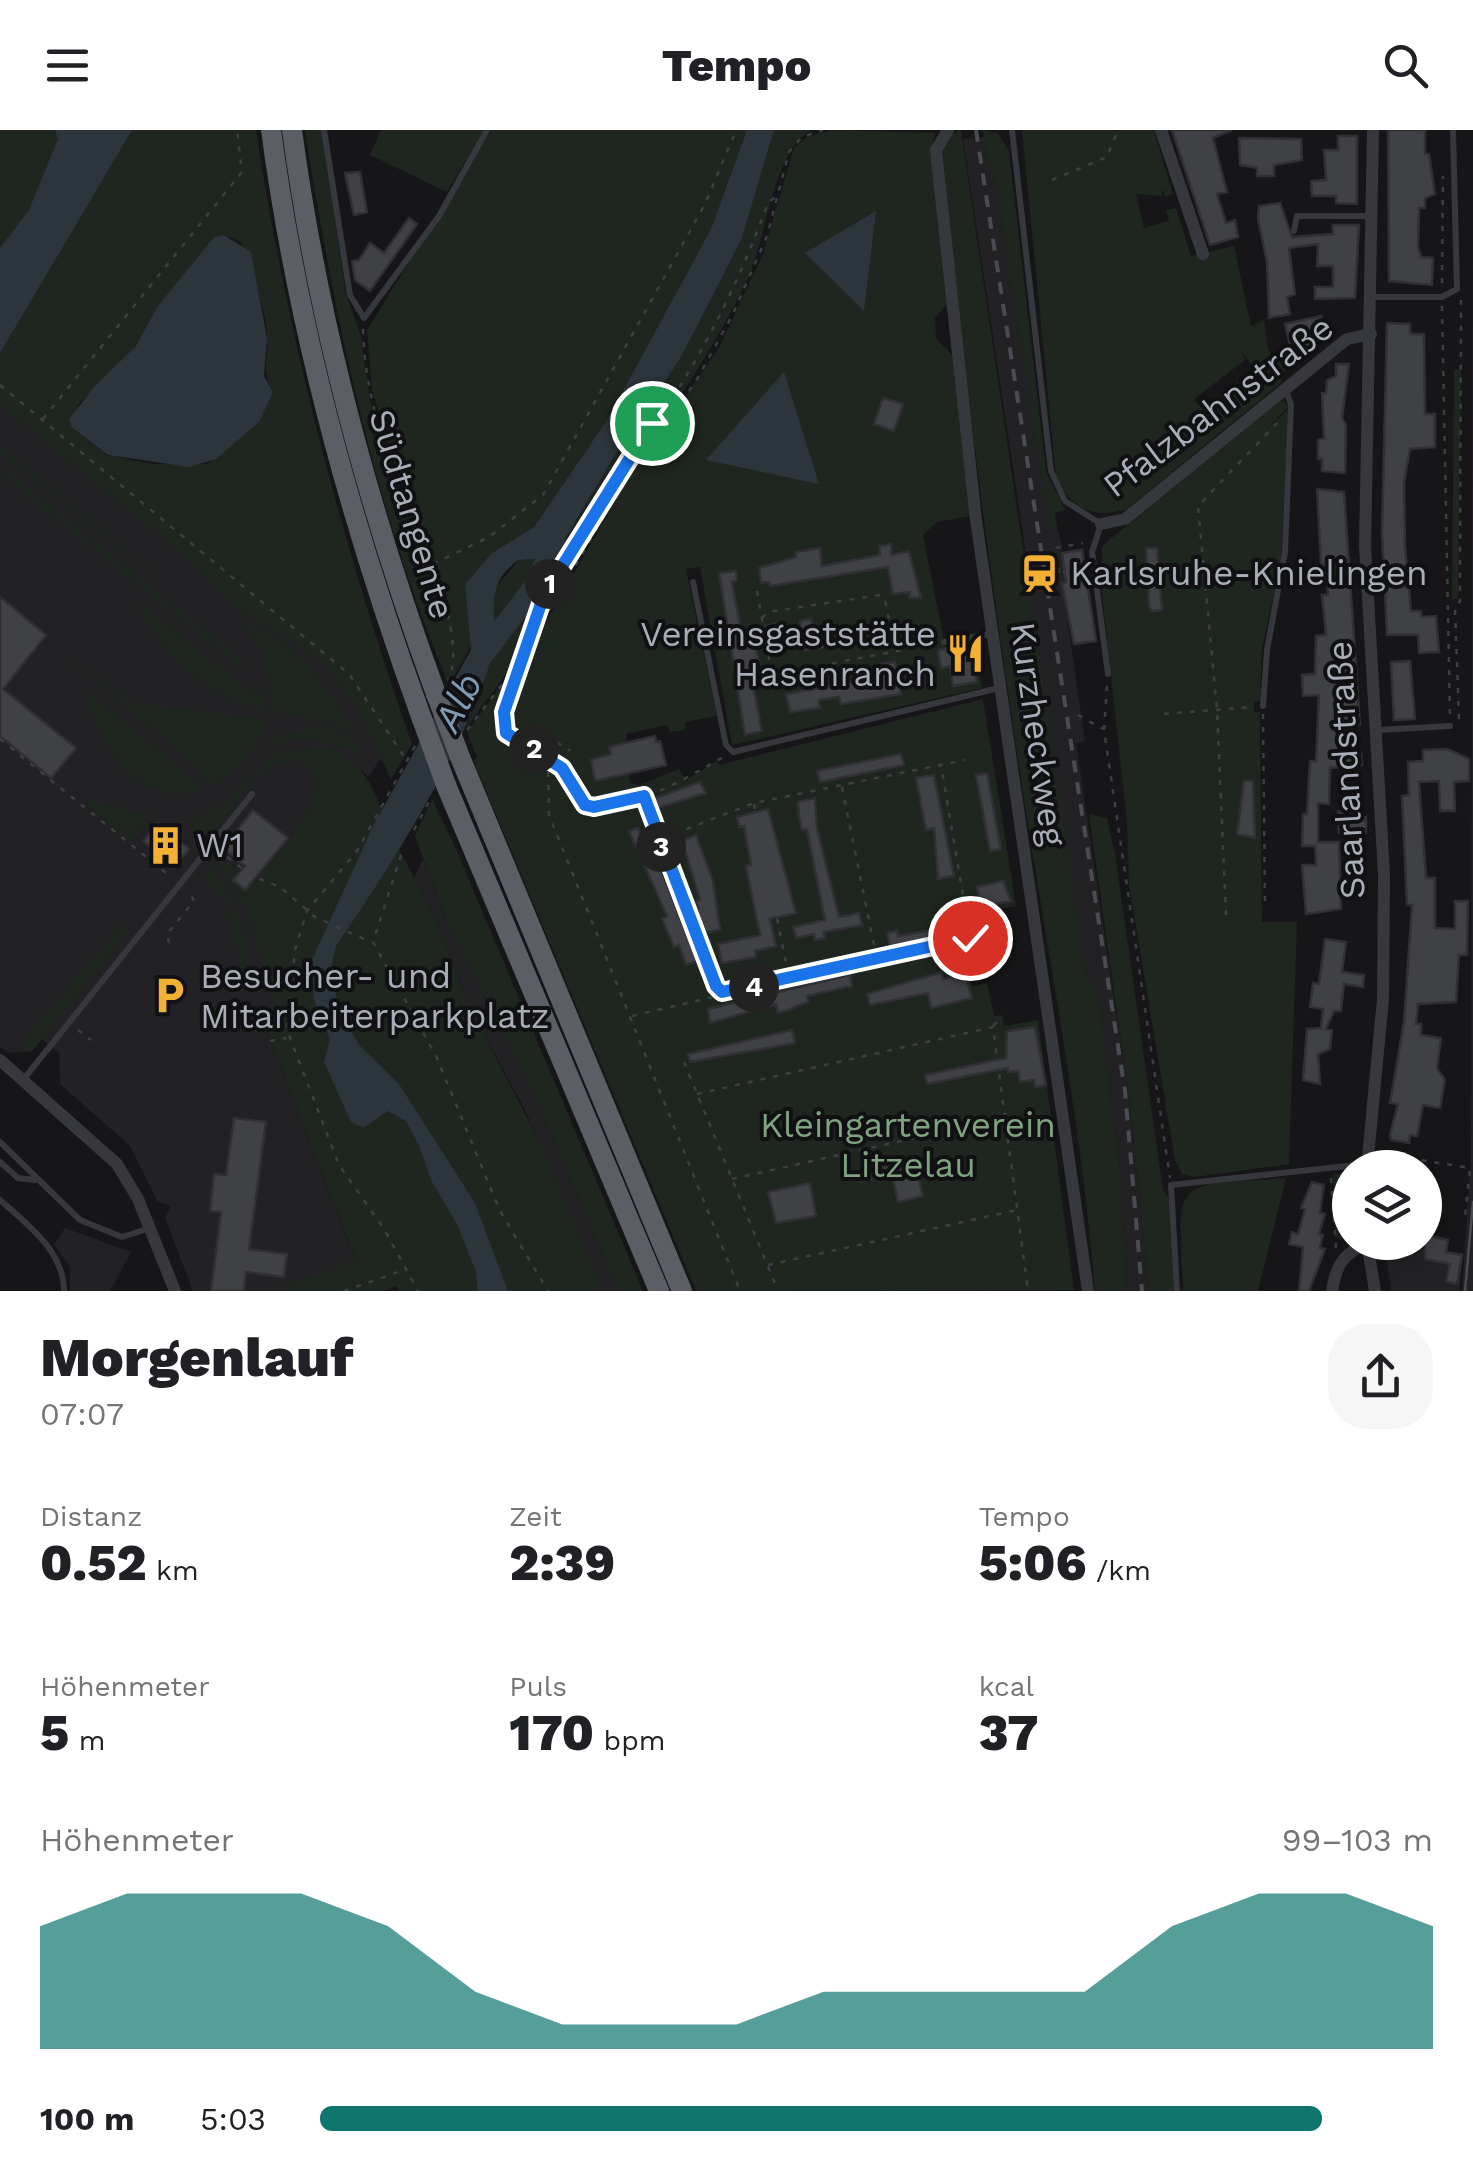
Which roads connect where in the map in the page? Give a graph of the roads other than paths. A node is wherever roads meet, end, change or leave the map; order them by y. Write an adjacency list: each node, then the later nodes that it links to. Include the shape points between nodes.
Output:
1 (271, 130): 39 (highway, Südtangente, bridge, via 321,397 440,789)
2 (292, 130): 40 (highway, Südtangente, bridge, via 341,389 398,590 442,687 460,757)
3 (324, 130): 4 (lane, via 350,295 364,318 439,216)
4 (487, 130)
5 (948, 130): 18 (street, Kurzheckweg, via 936,150)
6 (1012, 130): 16 (lane, via 1050,471 1064,501)
7 (1161, 130): 12 (street)
8 (1373, 130): 10 (street, Saarlandstraße)
9 (1453, 130): 13 (lane, via 1456,290 1442,297)
10 (1372, 216): 11 (lane, via 1298,216); 13 (street, Saarlandstraße)
11 (1294, 230)
12 (1203, 254)
13 (1372, 297): 14 (street, Saarlandstraße)
14 (1371, 334): 15 (street, Pfalzbahnstraße, via 1347,339); 24 (street, Saarlandstraße, via 1365,546)
15 (1285, 390): 16 (street, Pfalzbahnstraße, via 1125,519); 22 (lane, via 1291,408 1286,552)
16 (1101, 524): 20 (lane, via 1092,542)
17 (693, 582): 21 (lane, via 726,745 738,752)
18 (993, 634): 19 (lane); 21 (street, Kurzheckweg)
19 (944, 642)
20 (1108, 674)
21 (1000, 687): 41 (street, Kurzheckweg)
22 (1263, 706)
23 (1450, 726): 24 (lane)
24 (1376, 730): 29 (street, Saarlandstraße, via 1382,999)
25 (252, 794): 27 (lane)
26 (0, 1060): 27 (street)
27 (24, 1080): 34 (street, via 114,1160)
28 (0, 1142): 32 (lane)
29 (1368, 1150)
30 (0, 1162): 32 (lane, via 18,1178)
31 (1332, 1166): 42 (lane, via 1171,1185)
32 (35, 1180): 34 (lane, via 103,1231 127,1237)
33 (0, 1200): 37 (lane, via 52,1251)
34 (150, 1228): 38 (street)
35 (1341, 1260): 43 (street)
36 (1370, 1260): 44 (street)
37 (64, 1291)
38 (175, 1291)
39 (659, 1291)
40 (682, 1291)
41 (1088, 1291)
42 (1178, 1291)
43 (1332, 1291)
44 (1375, 1291)

